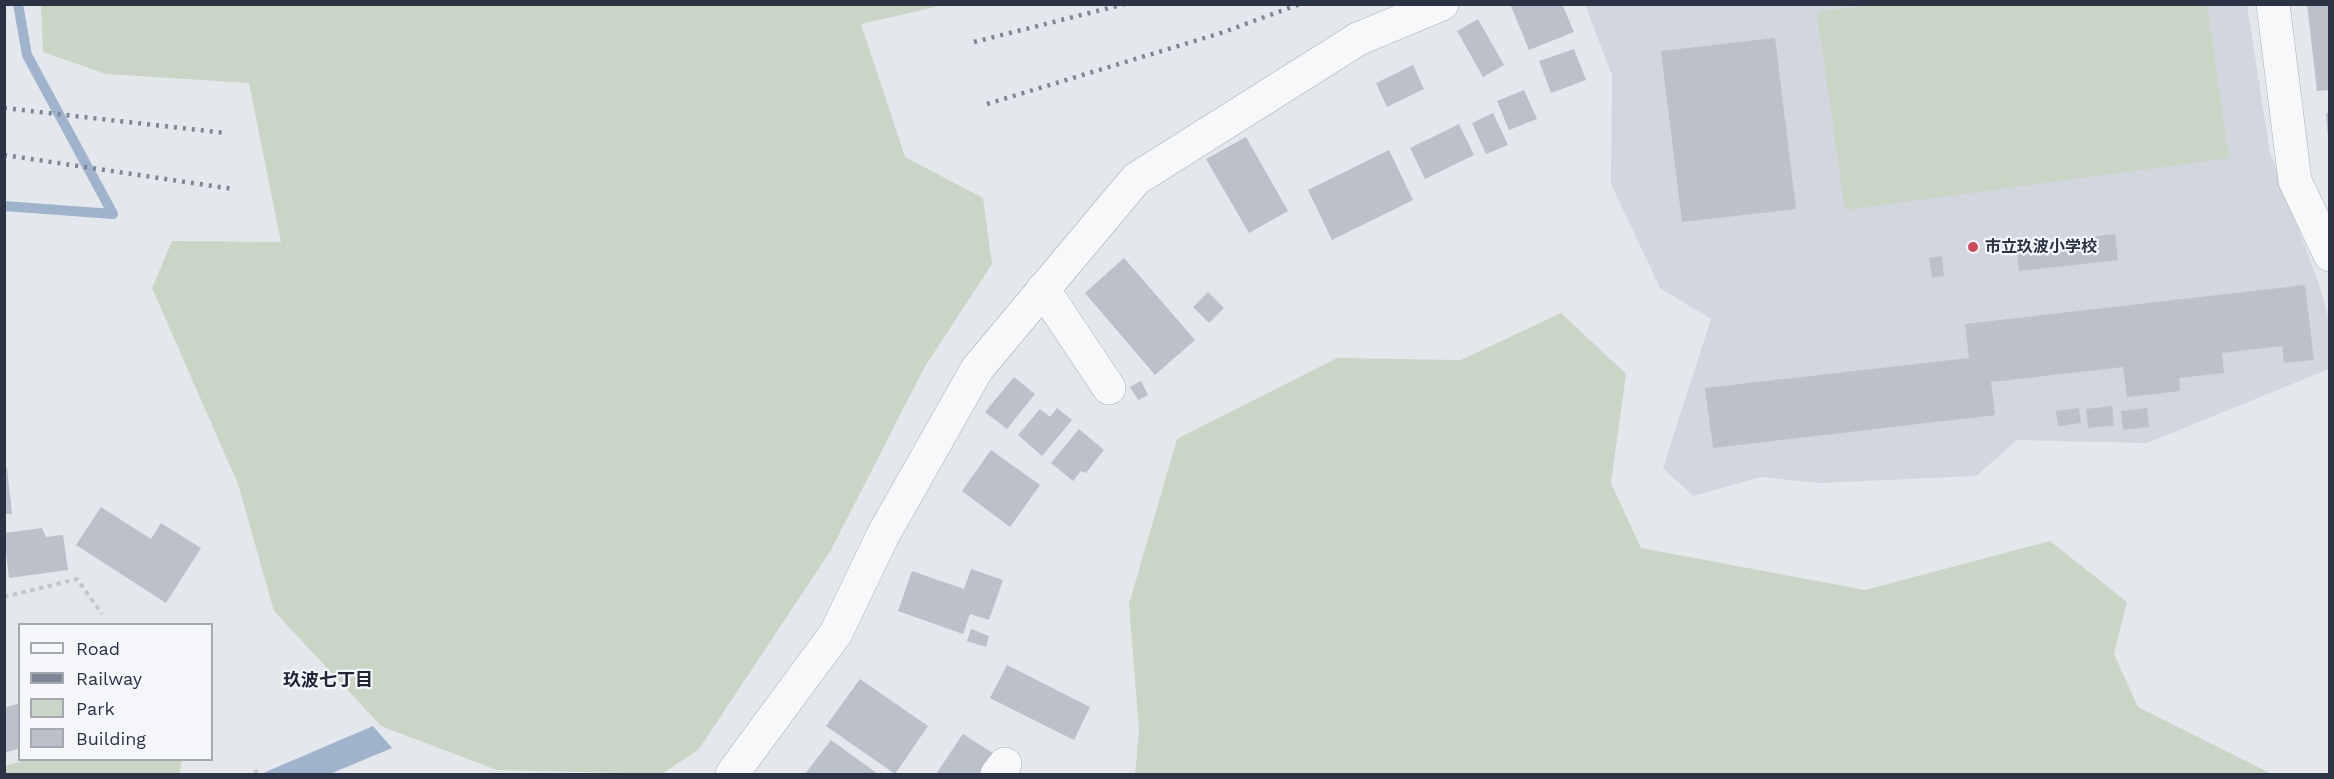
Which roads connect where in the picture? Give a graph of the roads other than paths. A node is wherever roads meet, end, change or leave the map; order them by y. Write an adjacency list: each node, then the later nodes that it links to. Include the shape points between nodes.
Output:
1 (1442, 4): 4 (street, via 1358,39 1136,179)
2 (2273, 4): 3 (street, via 2295,181)
3 (2330, 255)
4 (1043, 289): 5 (street); 6 (street, via 977,369 883,535 836,633)
5 (1109, 388)
6 (732, 774)

